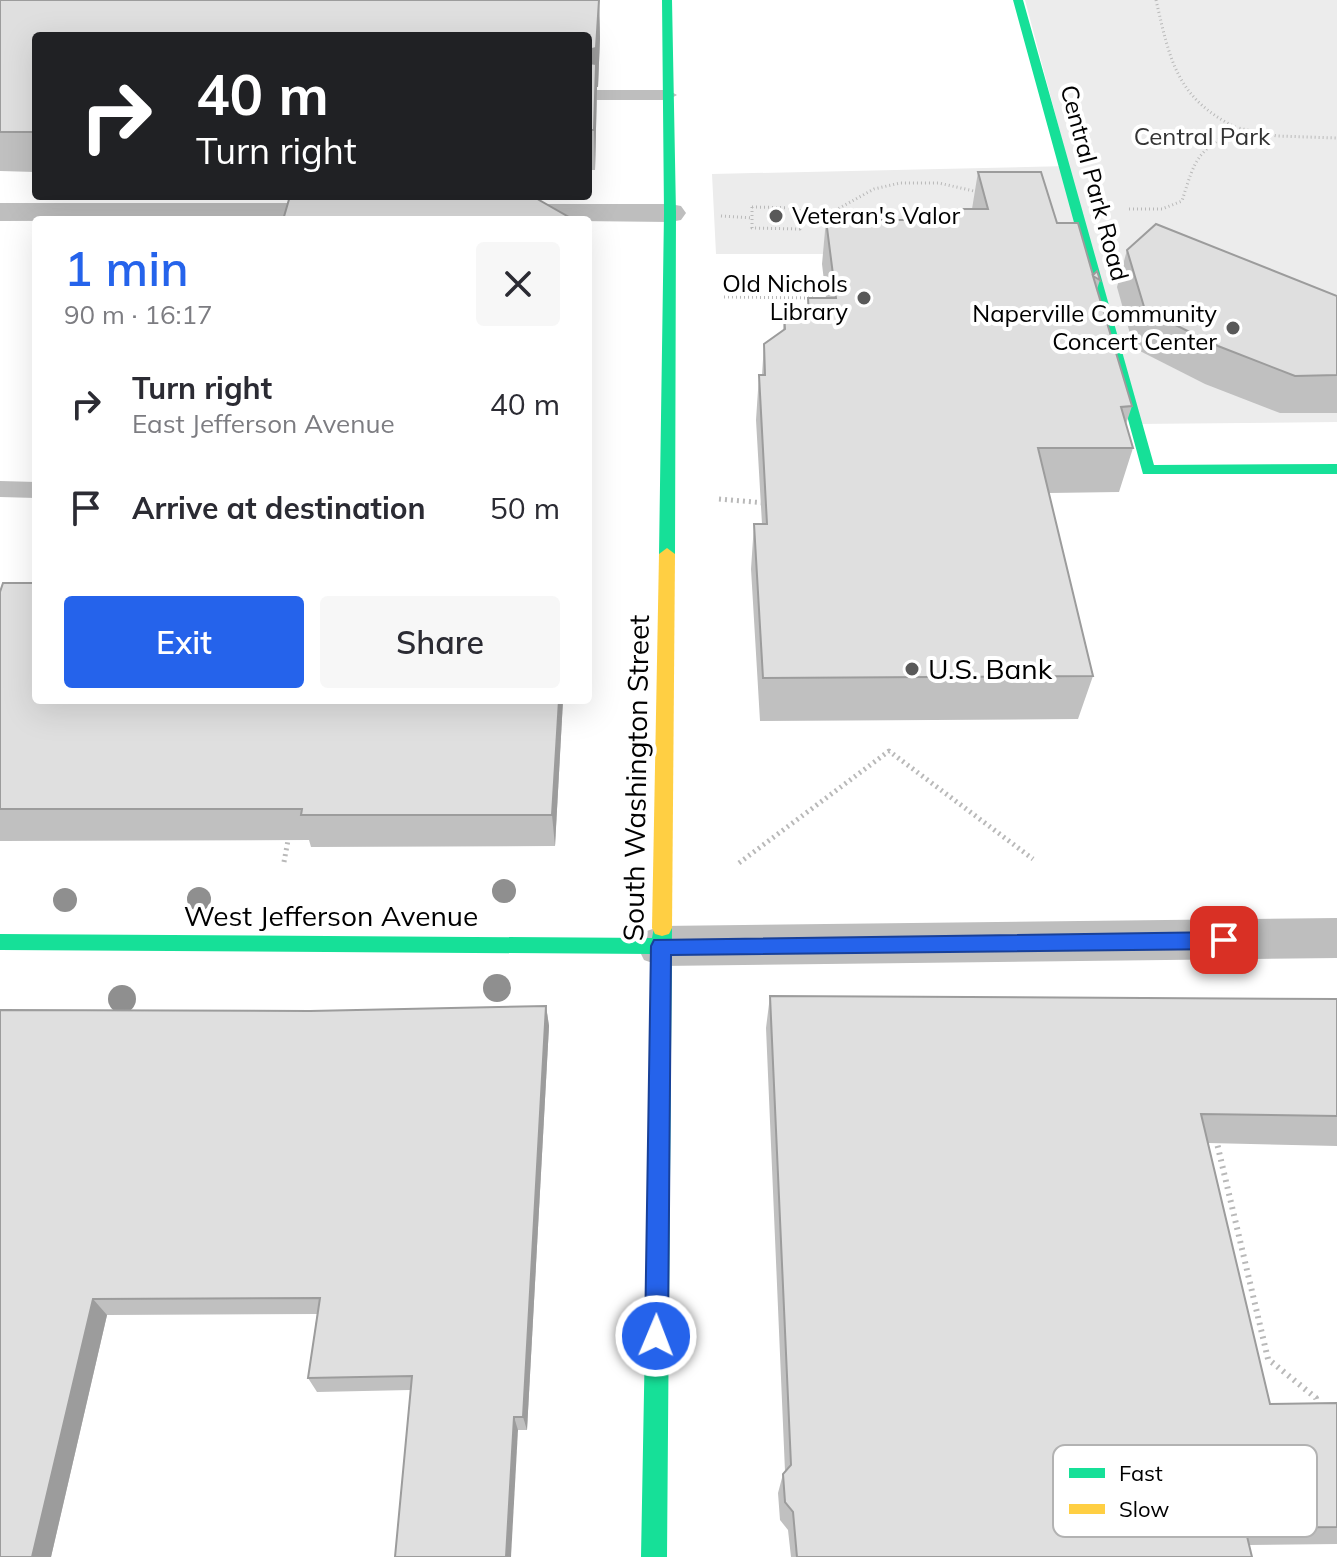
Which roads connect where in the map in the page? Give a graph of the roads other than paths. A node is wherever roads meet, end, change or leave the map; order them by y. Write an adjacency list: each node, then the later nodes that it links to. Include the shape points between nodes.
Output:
1 (667, 0): 4 (main road, South Washington Street)
2 (1018, 0): 10 (main road, Central Park Road, via 1148,470)
3 (592, 95): 4 (lane)
4 (668, 95): 9 (main road, South Washington Street)
5 (300, 204): 6 (street); 7 (street)
6 (0, 212)
7 (375, 213)
8 (469, 213): 9 (street)
9 (670, 213): 15 (main road, South Washington Street)
10 (1337, 469)
11 (0, 489): 12 (lane)
12 (32, 490)
13 (1337, 938): 15 (street)
14 (0, 942): 15 (main road, West Jefferson Avenue)
15 (661, 946): 16 (main road, South Washington Street)
16 (654, 1557)

